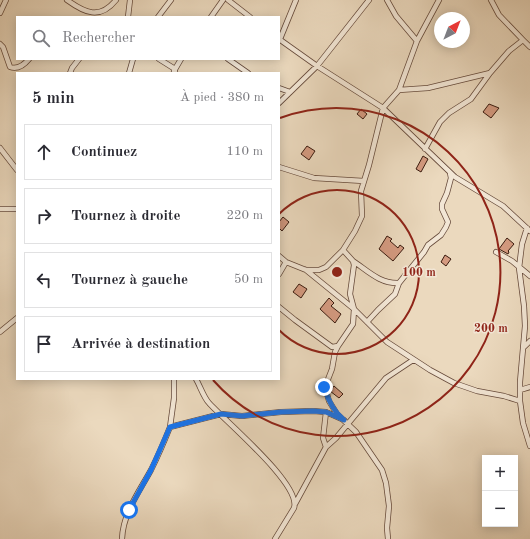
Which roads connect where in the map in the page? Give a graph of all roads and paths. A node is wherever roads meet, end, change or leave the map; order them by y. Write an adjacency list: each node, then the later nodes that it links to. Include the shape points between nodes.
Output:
1 (6, 0): 14 (street)
2 (67, 0): 13 (street, via 86,12)
3 (116, 0): 13 (street)
4 (130, 0): 17 (street)
5 (171, 0): 18 (street)
6 (223, 0): 19 (street)
7 (228, 0): 20 (street)
8 (296, 0): 21 (street)
9 (369, 0): 33 (street)
10 (386, 0): 24 (street)
11 (439, 0): 24 (street)
12 (492, 0): 23 (street, via 499,15)
13 (105, 10): 15 (street); 16 (street)
14 (0, 13)
15 (97, 16)
16 (102, 16)
17 (128, 16)
18 (159, 16)
19 (212, 16)
20 (249, 16)
21 (280, 37)
22 (280, 40): 33 (street)
23 (523, 40): 26 (street); 38 (street, via 509,51)
24 (416, 41): 40 (street)
25 (0, 44): 27 (street, via 10,67 20,67)
26 (530, 47)
27 (28, 60)
28 (78, 60): 34 (street)
29 (133, 60): 35 (street)
30 (160, 60): 36 (street)
31 (180, 60): 36 (street)
32 (229, 60): 37 (street)
33 (317, 66): 41 (street); 43 (street)
34 (70, 72)
35 (129, 72)
36 (174, 72)
37 (247, 72)
38 (490, 73): 40 (street, via 428,88); 45 (street, via 471,99 440,122)
39 (280, 88): 41 (street)
40 (399, 90): 43 (street)
41 (290, 92): 42 (street)
42 (280, 102)
43 (382, 108): 45 (street); 49 (street)
44 (0, 148): 47 (street)
45 (425, 149): 48 (street)
46 (280, 167): 49 (street, via 314,178)
47 (16, 169)
48 (450, 173): 52 (street, via 504,206); 62 (street, via 451,178 442,204 448,222 446,227 441,235 428,245)
49 (364, 181): 53 (street, via 361,191 362,216)
50 (0, 209): 51 (street)
51 (16, 209)
52 (528, 230): 58 (street, via 522,244)
53 (344, 250): 56 (street); 59 (street, via 326,267)
54 (496, 252): 58 (street)
55 (280, 257): 57 (street)
56 (353, 261): 62 (street, via 380,280); 64 (street, via 350,294)
57 (286, 262): 59 (street); 60 (street)
58 (519, 268): 61 (street); 70 (street, via 524,306)
59 (306, 270): 64 (street)
60 (280, 272)
61 (530, 276)
62 (399, 283): 66 (street, via 395,294)
63 (280, 308): 69 (street, via 332,347)
64 (354, 309): 66 (street); 69 (street, via 353,324)
65 (16, 319): 67 (street)
66 (368, 322): 71 (street, via 387,342)
67 (0, 332)
68 (530, 341): 70 (street)
69 (338, 346): 79 (street, via 324,387 337,414)
70 (524, 347): 75 (street)
71 (413, 360): 76 (street, via 454,383); 79 (street, via 386,378)
72 (174, 380): 80 (street)
73 (197, 380): 78 (street, via 208,402)
74 (530, 386): 75 (street)
75 (520, 390): 76 (street)
76 (520, 401): 81 (street, via 523,424)
77 (326, 412): 78 (street, via 281,412 242,416); 79 (street); 82 (street, via 323,438)
78 (221, 414): 80 (street); 83 (street, via 283,480)
79 (346, 422): 82 (street); 86 (street, via 382,470 389,506)
80 (170, 427): 84 (street, via 151,470 129,510 122,528)
81 (530, 446)
82 (326, 447): 83 (street)
83 (295, 504): 85 (street)
84 (122, 539)
85 (275, 539)
86 (388, 539)

